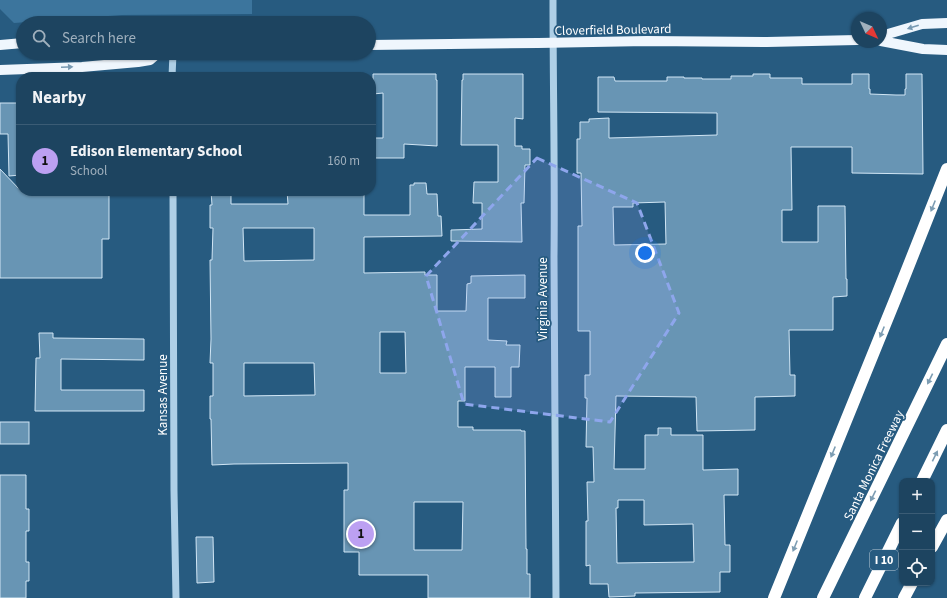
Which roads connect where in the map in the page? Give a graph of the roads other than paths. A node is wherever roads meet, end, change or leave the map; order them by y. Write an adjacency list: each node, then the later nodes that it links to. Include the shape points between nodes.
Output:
1 (553, 0): 6 (street, Virginia Avenue)
2 (947, 23): 3 (main road, one-way to 3, via 922,24)
3 (887, 34)
4 (851, 40): 6 (main road, Cloverfield Boulevard)
5 (887, 42): 10 (main road, via 923,49)
6 (553, 43): 9 (main road, Cloverfield Boulevard); 25 (street, Virginia Avenue)
7 (16, 44): 8 (main road)
8 (0, 45)
9 (376, 45)
10 (947, 50)
11 (150, 60): 13 (main road, one-way to 11, via 82,67)
12 (173, 60): 14 (street)
13 (0, 70)
14 (172, 72)
15 (947, 169): 26 (highway, one-way to 26)
16 (173, 196): 24 (street, Kansas Avenue)
17 (947, 344): 27 (highway, Santa Monica Freeway, one-way to 27)
18 (947, 430): 19 (highway, one-way to 18)
19 (923, 478)
20 (947, 520): 22 (highway)
21 (899, 529): 28 (highway, I 10)
22 (935, 542)
23 (910, 586): 29 (highway)
24 (176, 598)
25 (556, 598)
26 (774, 598)
27 (823, 598)
28 (865, 598)
29 (904, 598)

